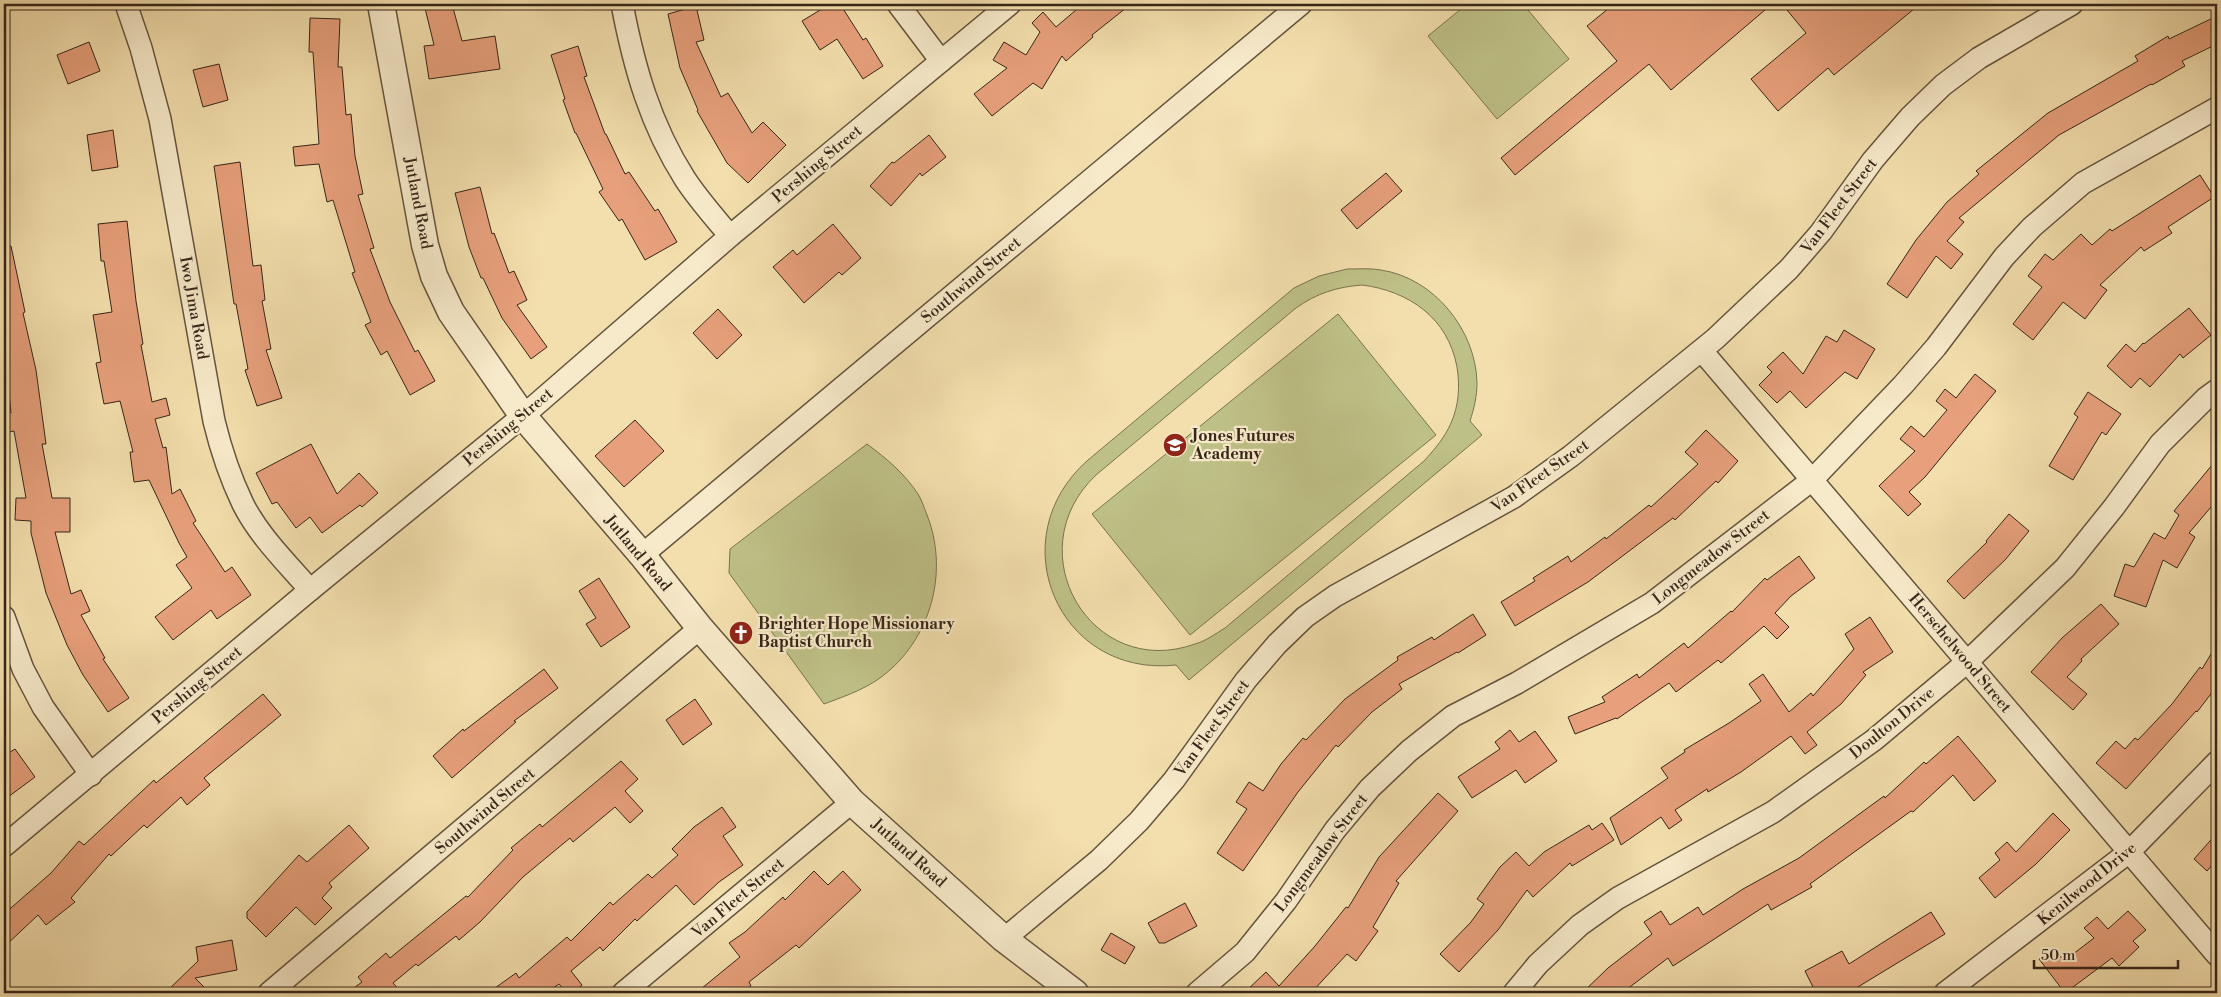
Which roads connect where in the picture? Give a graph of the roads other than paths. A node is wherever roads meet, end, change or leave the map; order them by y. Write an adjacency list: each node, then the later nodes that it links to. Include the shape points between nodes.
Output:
1 (126, 4): 16 (street, Iwo Jima Road, via 160,119 224,461 244,506 264,537)
2 (381, 4): 13 (street, Jutland Road, via 425,245 434,276 451,312)
3 (622, 4): 10 (street, via 631,52 654,121 686,180)
4 (898, 4): 8 (street)
5 (1010, 4): 8 (street, Pershing Street)
6 (1301, 4): 15 (street, Southwind Street)
7 (2072, 4): 11 (street, Van Fleet Street, via 1979,58 1943,86 1910,117 1873,160 1821,232 1789,269)
8 (941, 61): 10 (street, Pershing Street)
9 (2217, 108): 14 (street, Longmeadow Street, via 2082,183 2032,227 2004,256 1936,347 1903,385)
10 (730, 236): 13 (street, Pershing Street)
11 (1702, 351): 14 (street, Herschelwood Street); 25 (street, Van Fleet Street, via 1571,456 1514,497 1335,596 1306,617 1246,680 1174,780 1139,821 1099,860)
12 (2217, 390): 19 (street, Doulton Drive, via 2160,444 2065,568)
13 (523, 416): 15 (street, Jutland Road); 16 (street, Pershing Street)
14 (1812, 480): 19 (street, Herschelwood Street); 30 (street, Longmeadow Street, via 1652,603 1453,716 1409,751 1370,788 1335,830 1286,901 1245,952)
15 (642, 555): 18 (street, Jutland Road)
16 (310, 590): 21 (street, Pershing Street)
17 (4, 617): 21 (street, via 23,669 43,707)
18 (700, 628): 22 (street, Jutland Road); 27 (street, Southwind Street)
19 (1967, 662): 24 (street, Herschelwood Street); 31 (street, Doulton Drive, via 1874,740 1773,812 1618,898 1580,925 1538,964)
20 (2217, 762): 24 (street, Kenilwood Drive)
21 (91, 775): 23 (street, Pershing Street)
22 (852, 802): 25 (street, Jutland Road); 28 (street, Van Fleet Street)
23 (4, 846)
24 (2130, 852): 26 (street, Herschelwood Street); 32 (street, Kenilwood Drive)
25 (1004, 939): 29 (street, Jutland Road)
26 (2217, 955)
27 (269, 993)
28 (623, 993)
29 (1075, 993)
30 (1197, 993)
31 (1514, 993)
32 (1945, 993)

